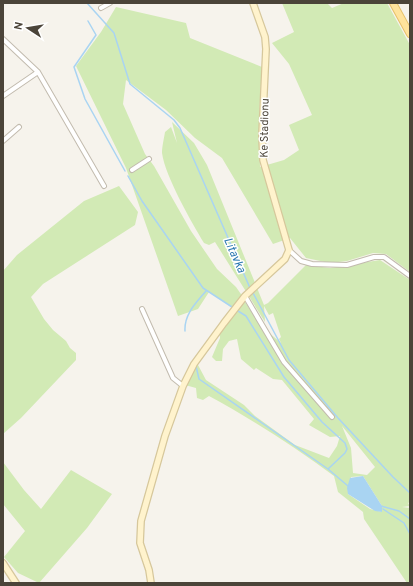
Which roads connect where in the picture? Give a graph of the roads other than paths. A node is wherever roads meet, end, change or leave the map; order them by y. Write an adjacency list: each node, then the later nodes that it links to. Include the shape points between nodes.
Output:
1 (110, 3): 4 (street)
2 (253, 3): 14 (street, Ke Stadionu, via 265,37 266,48 263,160)
3 (393, 3): 5 (main road)
4 (101, 8)
5 (410, 34)
6 (3, 39): 7 (street)
7 (38, 72): 8 (street); 13 (street)
8 (3, 96)
9 (18, 127): 10 (street)
10 (3, 141)
11 (149, 159): 12 (street)
12 (132, 170)
13 (104, 186)
14 (289, 250): 15 (street, via 301,260 312,264 347,265 374,257 384,257); 16 (street, via 285,259)
15 (410, 276)
16 (247, 295): 18 (street, via 194,364); 19 (street, via 284,362)
17 (142, 309): 18 (street, via 173,378)
18 (183, 386): 22 (street, via 141,521 140,543)
19 (332, 417)
20 (3, 563): 21 (street)
21 (16, 583)
22 (152, 583)

